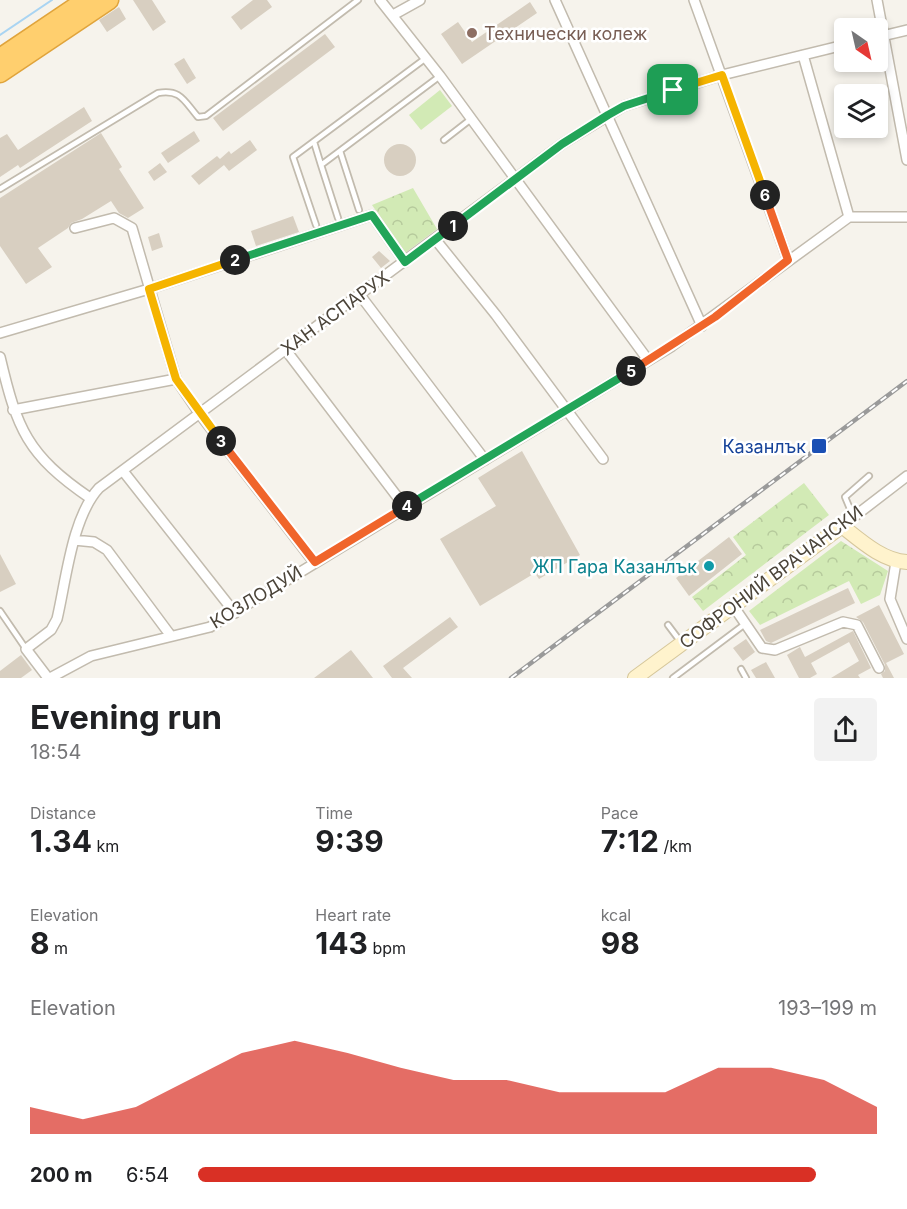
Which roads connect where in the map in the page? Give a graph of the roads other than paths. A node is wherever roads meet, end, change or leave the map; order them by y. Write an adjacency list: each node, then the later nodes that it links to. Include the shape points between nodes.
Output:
1 (86, 0): 15 (highway)
2 (108, 0): 18 (highway)
3 (358, 0): 29 (lane, via 206,116 198,117 178,93 158,93)
4 (380, 0): 9 (street)
5 (420, 0): 9 (street)
6 (555, 0): 21 (street)
7 (694, 0): 19 (street)
8 (877, 0): 10 (street)
9 (393, 15): 16 (street)
10 (879, 18)
11 (907, 30): 12 (street)
12 (888, 34)
13 (834, 47): 14 (street, ХАН АСПАРУХ)
14 (803, 55): 19 (street, ХАН АСПАРУХ); 31 (street)
15 (0, 58)
16 (426, 58): 20 (street); 24 (lane)
17 (888, 69): 26 (street)
18 (0, 74)
19 (722, 75): 21 (street, ХАН АСПАРУХ, via 624,106); 37 (street)
20 (440, 76): 22 (street); 25 (lane)
21 (608, 115): 28 (street, ХАН АСПАРУХ); 41 (street)
22 (471, 119): 23 (lane); 28 (street)
23 (444, 140)
24 (314, 142): 27 (lane); 34 (lane, via 293,158)
25 (340, 151): 27 (lane); 30 (lane)
26 (907, 160)
27 (321, 165): 33 (lane)
28 (515, 180): 36 (street, ХАН АСПАРУХ); 45 (street)
29 (0, 189)
30 (359, 210)
31 (849, 217): 32 (street); 37 (street, КОЗЛОДУЙ)
32 (907, 217)
33 (338, 218)
34 (316, 225)
35 (75, 228): 39 (street, via 114,218 132,228)
36 (435, 239): 38 (street, ХАН АСПАРУХ); 48 (street)
37 (788, 260): 41 (street, КОЗЛОДУЙ)
38 (405, 262): 39 (street, via 372,215); 40 (street, ХАН АСПАРУХ)
39 (149, 289): 42 (street); 46 (street)
40 (360, 295): 43 (street, ХАН АСПАРУХ); 51 (street)
41 (702, 326): 45 (street, КОЗЛОДУЙ)
42 (0, 333)
43 (285, 349): 49 (street, ХАН АСПАРУХ); 56 (street)
44 (0, 357): 47 (street)
45 (648, 360): 48 (street, КОЗЛОДУЙ)
46 (176, 379): 47 (street); 49 (street)
47 (13, 410): 55 (street, via 36,453 62,479)
48 (568, 410): 50 (street); 51 (street, КОЗЛОДУЙ)
49 (199, 413): 52 (street, ХАН АСПАРУХ); 60 (street)
50 (603, 459)
51 (485, 460): 56 (street, КОЗЛОДУЙ)
52 (123, 471): 55 (street, ХАН АСПАРУХ); 64 (street)
53 (869, 476): 57 (lane, via 845,497)
54 (907, 476): 57 (street, СОФРОНИЙ ВРАЧАНСКИ)
55 (90, 498): 59 (street, ХАН АСПАРУХ)
56 (405, 507): 60 (street, КОЗЛОДУЙ)
57 (853, 516): 58 (street, СОФРОНИЙ ВРАЧАНСКИ)
58 (842, 526): 61 (street); 62 (street, СОФРОНИЙ ВРАЧАНСКИ)
59 (74, 540): 67 (street, via 94,542 107,550); 70 (street, ХАН АСПАРУХ, via 57,619 51,630)
60 (315, 562): 64 (street, КОЗЛОДУЙ)
61 (901, 562): 68 (street, via 890,599)
62 (734, 607): 65 (street); 69 (street, СОФРОНИЙ ВРАЧАНСКИ)
63 (0, 611): 70 (lane)
64 (235, 613): 67 (street, КОЗЛОДУЙ, via 210,627)
65 (746, 624): 71 (street, via 767,651 850,622 857,625); 75 (lane)
66 (668, 625): 69 (lane)
67 (171, 636): 73 (street, КОЗЛОДУЙ, via 91,656)
68 (907, 639)
69 (681, 644): 74 (street, СОФРОНИЙ ВРАЧАНСКИ)
70 (26, 648): 73 (street)
71 (879, 668)
72 (741, 669): 76 (lane)
73 (49, 678)
74 (634, 678)
75 (673, 678)
76 (746, 678)

